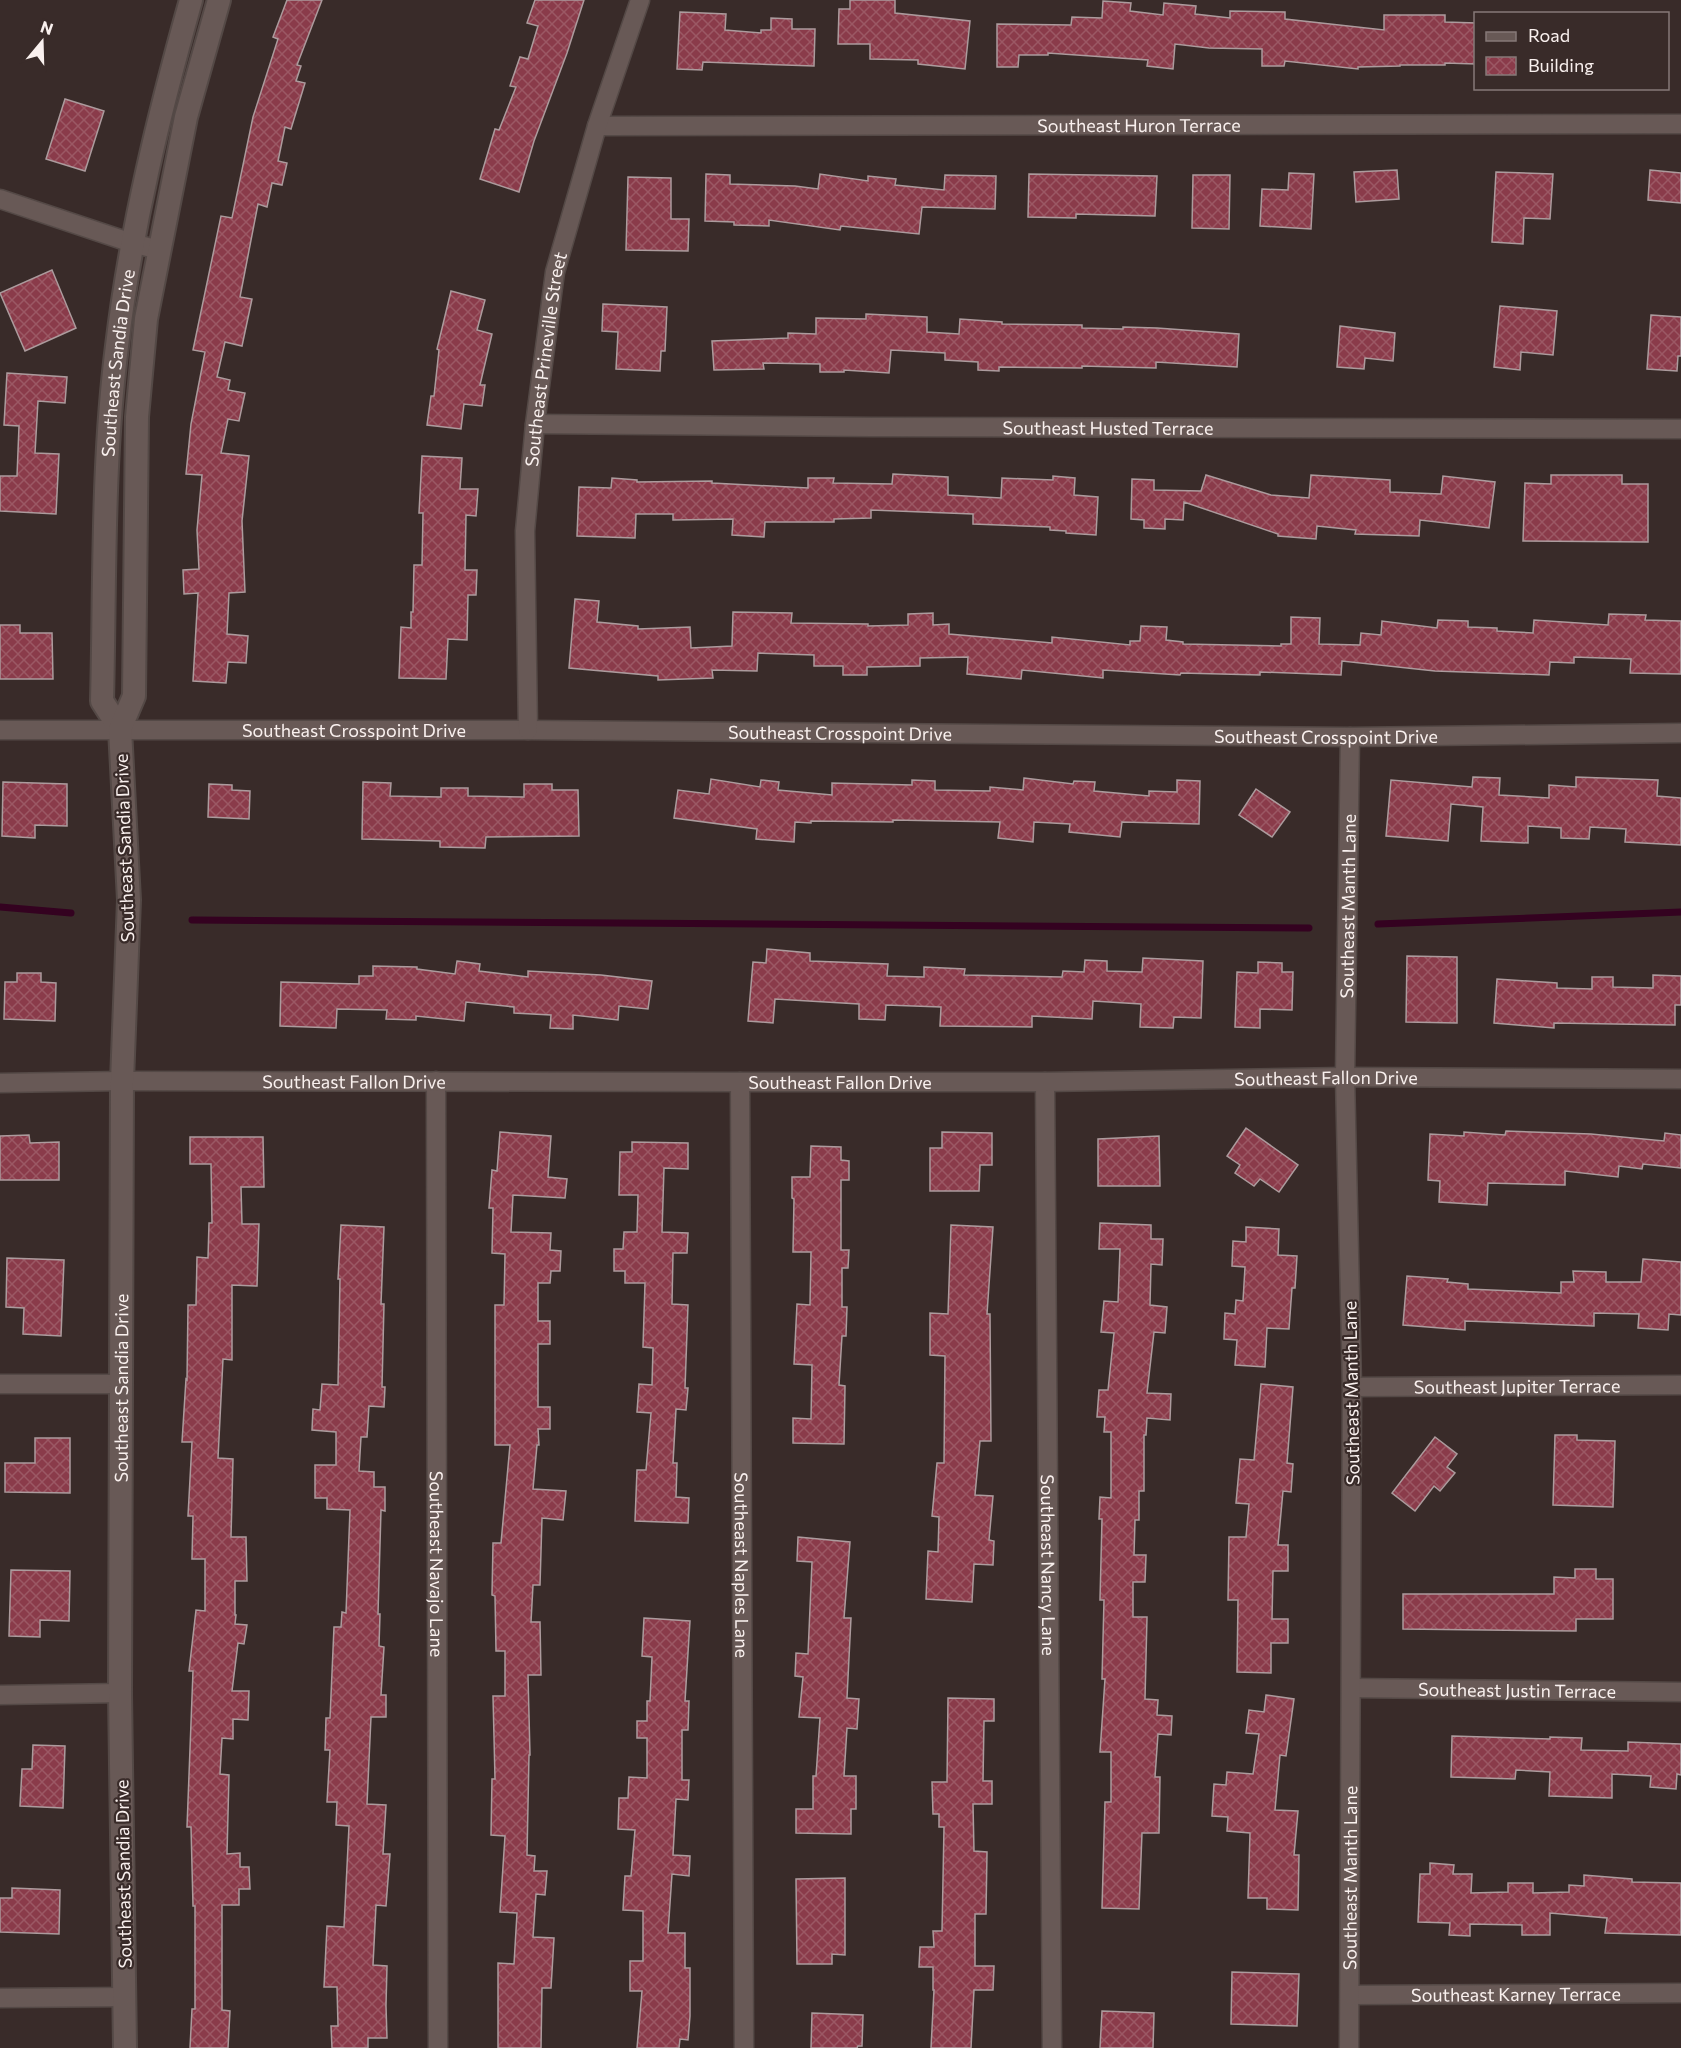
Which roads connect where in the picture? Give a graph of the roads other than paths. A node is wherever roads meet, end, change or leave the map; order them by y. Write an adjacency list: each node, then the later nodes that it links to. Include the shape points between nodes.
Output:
1 (191, 0): 7 (street, Southeast Sandia Drive, via 159,116)
2 (219, 0): 8 (street, Southeast Sandia Drive, via 186,117)
3 (640, 0): 5 (street, Southeast Prineville Street)
4 (1681, 124): 5 (street, Southeast Huron Terrace)
5 (597, 126): 9 (street, Southeast Prineville Street, via 555,272)
6 (0, 199): 7 (street)
7 (132, 243): 8 (street); 11 (street, Southeast Sandia Drive, via 116,347 107,460 102,701)
8 (159, 250): 11 (street, Southeast Sandia Drive, via 146,319 137,417 134,696)
9 (535, 424): 10 (street, Southeast Husted Terrace); 13 (street, Southeast Prineville Street, via 525,531)
10 (1681, 429)
11 (120, 729): 12 (street, Southeast Crosspoint Drive); 13 (street, Southeast Crosspoint Drive); 18 (street, Southeast Sandia Drive, via 129,900)
12 (0, 730)
13 (528, 730): 15 (street, Southeast Crosspoint Drive)
14 (1681, 733): 15 (street, Southeast Crosspoint Drive)
15 (1350, 737): 16 (street, Southeast Manth Lane)
16 (1345, 1077): 17 (street, Southeast Fallon Drive); 21 (street, Southeast Fallon Drive); 26 (street, Southeast Manth Lane)
17 (1681, 1079)
18 (122, 1081): 19 (street, Southeast Fallon Drive); 22 (street, Southeast Fallon Drive); 24 (street, Southeast Sandia Drive)
19 (436, 1081): 20 (street, Southeast Fallon Drive); 36 (street, Southeast Navajo Lane)
20 (740, 1082): 21 (street, Southeast Fallon Drive); 37 (street, Southeast Naples Lane)
21 (1045, 1082): 38 (street, Southeast Nancy Lane)
22 (0, 1083)
23 (0, 1384): 24 (street)
24 (121, 1384): 29 (street, Southeast Sandia Drive)
25 (1681, 1385): 26 (street, Southeast Jupiter Terrace)
26 (1352, 1387): 27 (street, Southeast Manth Lane)
27 (1352, 1688): 28 (street, Southeast Justin Terrace); 32 (street, Southeast Manth Lane)
28 (1681, 1692)
29 (120, 1694): 30 (street); 33 (street, Southeast Sandia Drive)
30 (0, 1695)
31 (1681, 1993): 32 (street, Southeast Karney Terrace)
32 (1350, 1995): 39 (street, Southeast Manth Lane)
33 (125, 1997): 34 (street); 35 (street, Southeast Sandia Drive)
34 (0, 1998)
35 (125, 2048)
36 (438, 2048)
37 (744, 2048)
38 (1052, 2048)
39 (1349, 2048)

